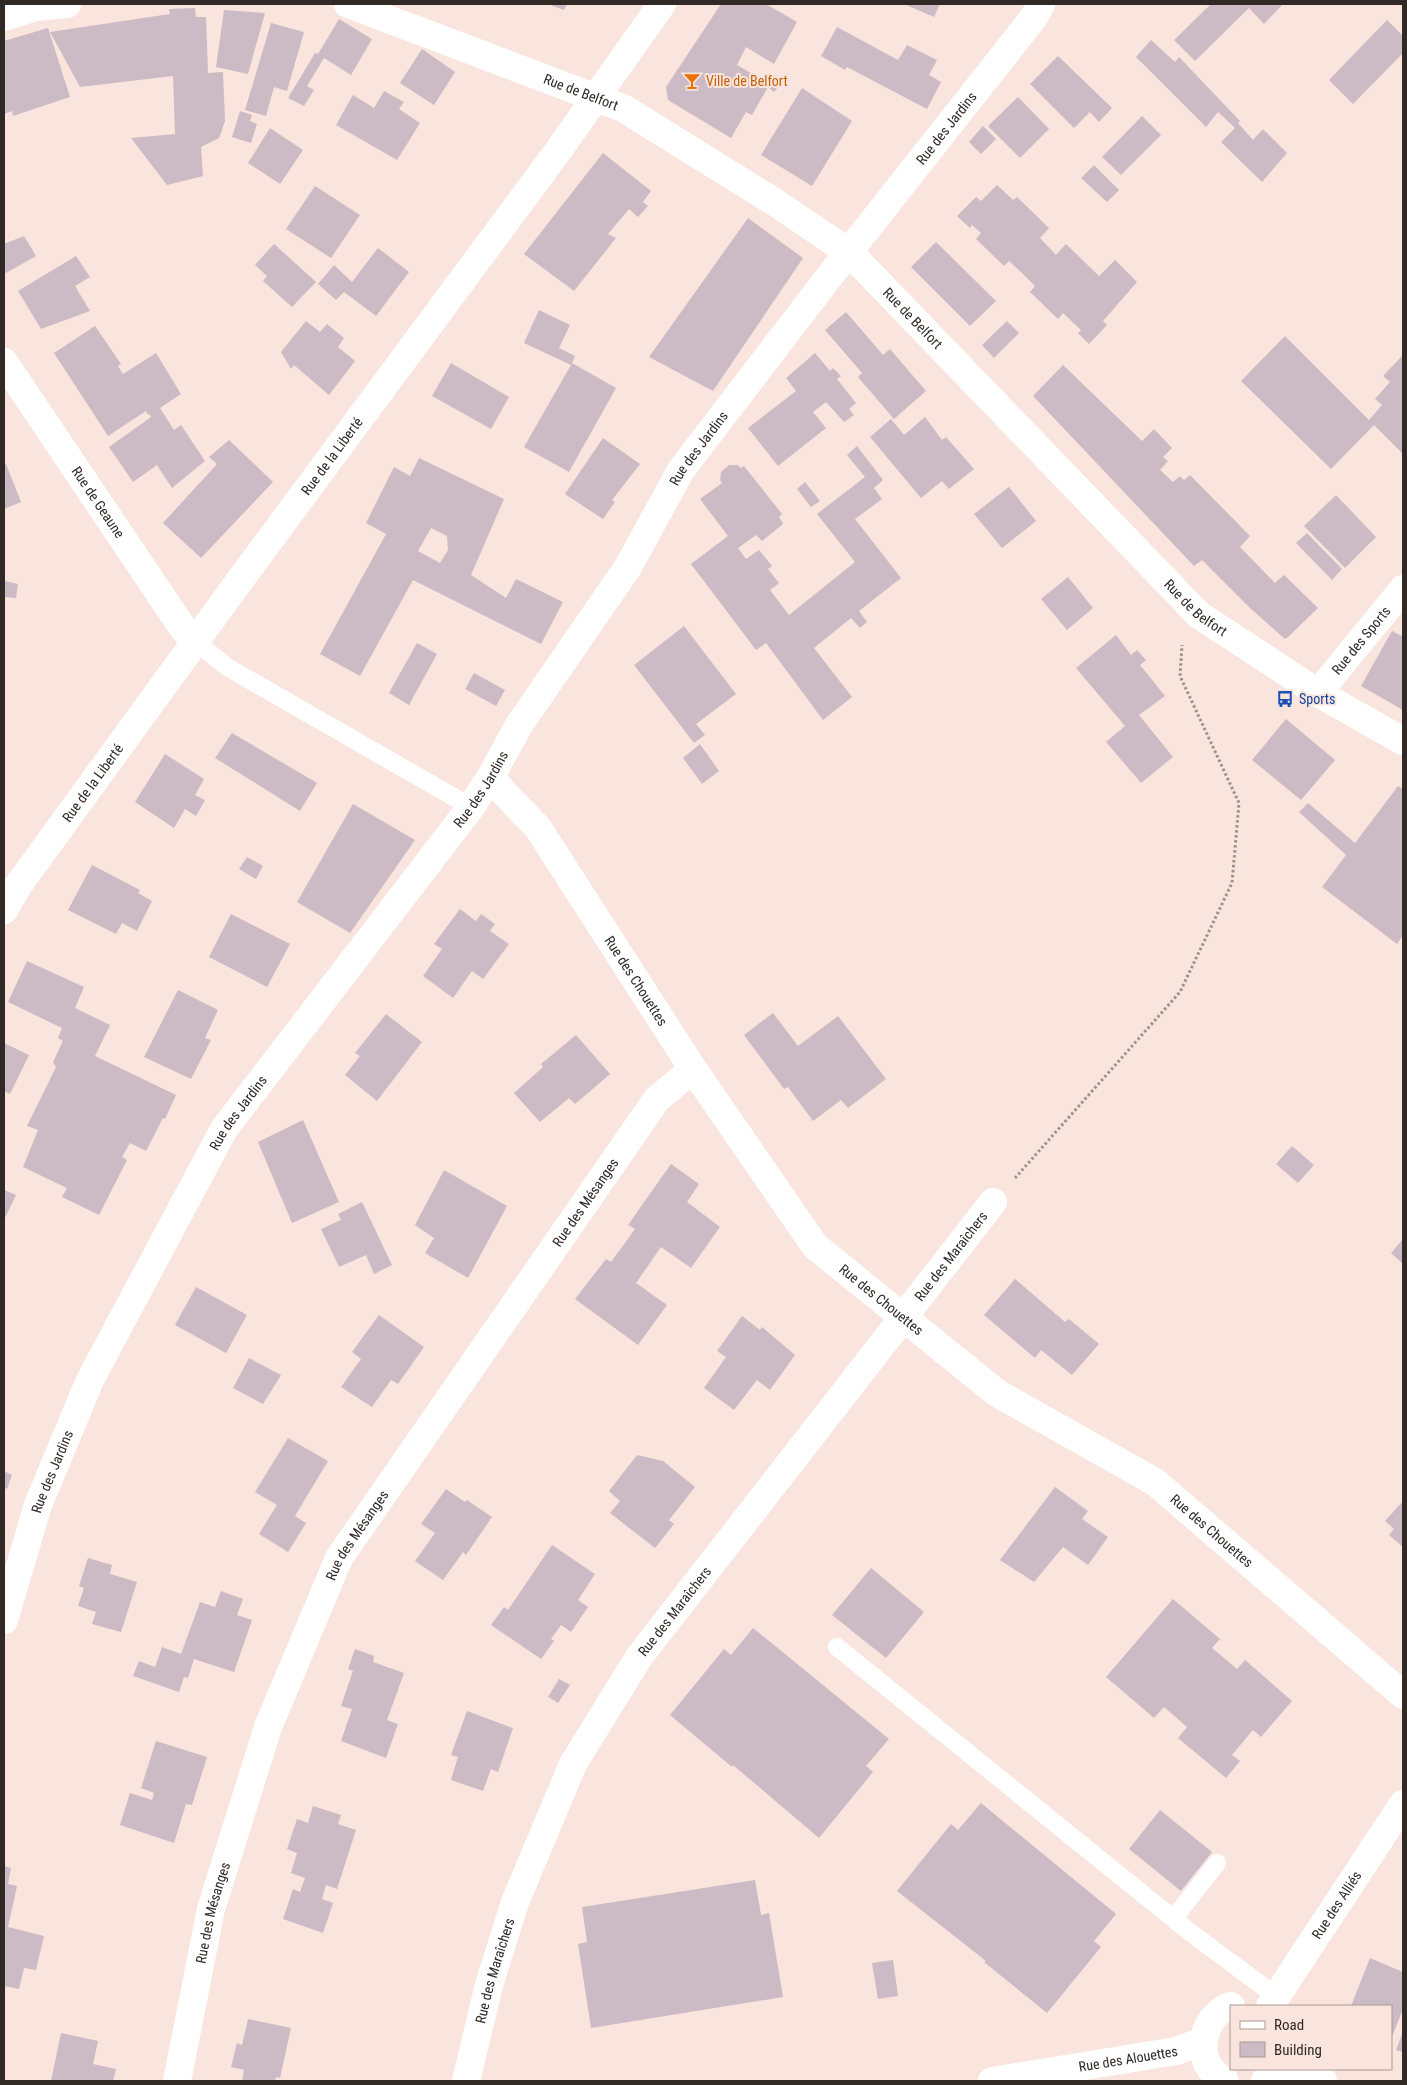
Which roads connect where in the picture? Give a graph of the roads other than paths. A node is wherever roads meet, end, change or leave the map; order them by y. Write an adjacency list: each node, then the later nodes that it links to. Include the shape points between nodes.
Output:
1 (67, 4): 5 (street, via 36,7)
2 (348, 4): 6 (street, Rue de Belfort)
3 (662, 4): 6 (street, Rue de la Liberté)
4 (1041, 4): 7 (street, Rue des Jardins)
5 (4, 17)
6 (597, 97): 7 (street, Rue de Belfort, via 632,114); 10 (street, Rue de la Liberté)
7 (850, 253): 11 (street, Rue de Belfort, via 1199,615); 13 (street, Rue des Jardins, via 680,470 628,567 519,725)
8 (4, 362): 10 (street, Rue de Geaune, via 182,627)
9 (1403, 590): 11 (street, Rue des Sports)
10 (195, 641): 14 (lane, via 227,667); 15 (street, Rue de la Liberté, via 17,887)
11 (1318, 693): 12 (street, Rue de Belfort)
12 (1403, 741)
13 (490, 778): 14 (street, Rue des Jardins); 16 (street, Rue des Chouettes, via 538,828)
14 (471, 807): 19 (street, Rue des Jardins, via 224,1129 90,1380 38,1505)
15 (4, 910)
16 (693, 1069): 18 (street, Rue des Chouettes, via 815,1246); 31 (street, Rue des Mésanges, via 657,1099 339,1558 268,1727 211,1909)
17 (992, 1202): 18 (street, Rue des Maraîchers)
18 (902, 1318): 21 (street, Rue des Chouettes, via 997,1393 1155,1482); 32 (street, Rue des Maraîchers, via 639,1657 573,1764 515,1902)
19 (4, 1620)
20 (837, 1647): 24 (lane)
21 (1403, 1695)
22 (1403, 1804): 25 (street, Rue des Alliés)
23 (1217, 1863): 24 (lane)
24 (1174, 1918): 25 (lane)
25 (1268, 2003): 26 (street)
26 (1236, 2005)
27 (1230, 2007): 28 (street, via 1215,2016)
28 (1203, 2041): 33 (street, Rue des Alouettes, via 1176,2051); 34 (street, via 1208,2066)
29 (1277, 2070): 35 (street)
30 (1297, 2070): 36 (street)
31 (177, 2081)
32 (466, 2081)
33 (992, 2081)
34 (1225, 2081)
35 (1265, 2081)
36 (1323, 2081)

